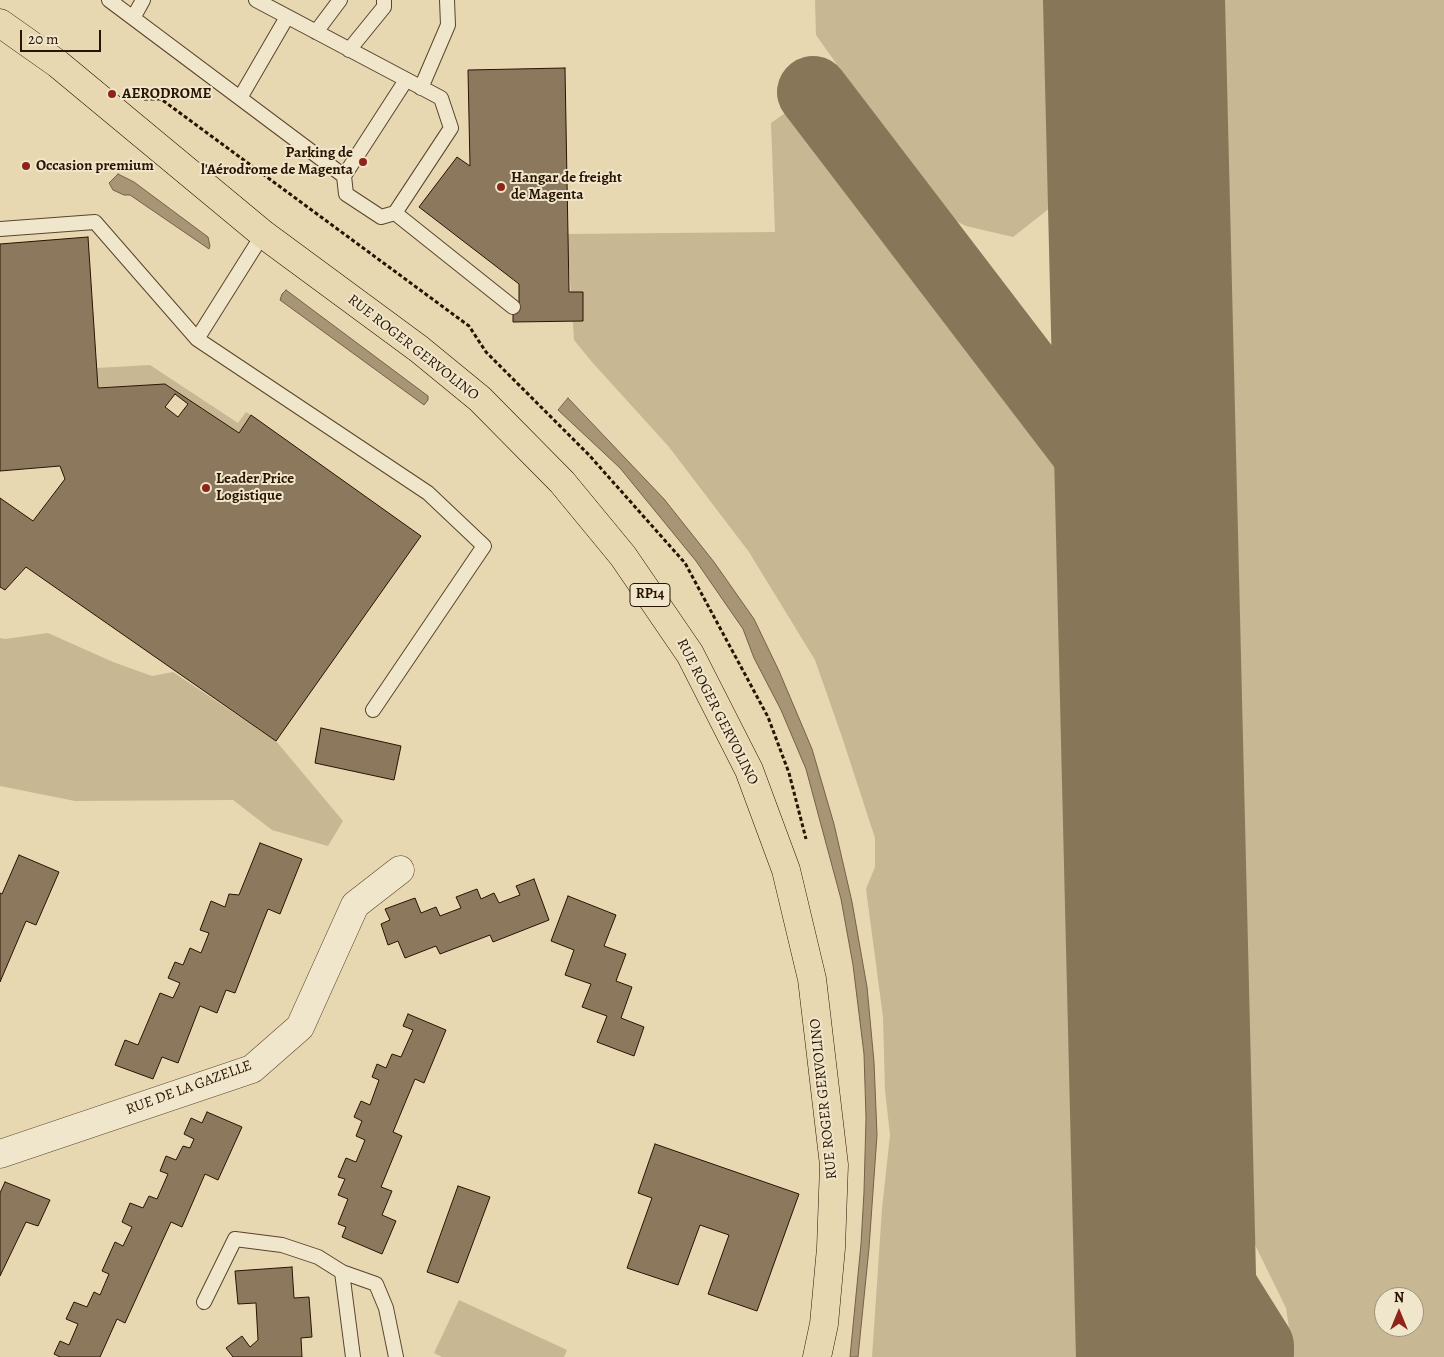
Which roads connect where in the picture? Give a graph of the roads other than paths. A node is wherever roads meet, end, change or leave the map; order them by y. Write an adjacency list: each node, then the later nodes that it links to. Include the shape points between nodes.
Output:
1 (109, 0): 9 (lane)
2 (142, 0): 9 (lane)
3 (256, 0): 8 (lane)
4 (340, 0): 11 (lane)
5 (384, 0): 12 (lane, via 384,7)
6 (446, 0): 15 (lane, via 448,25)
7 (0, 3): 13 (main road, RUE ROGER GERVOLINO / RP14)
8 (287, 17): 11 (lane); 16 (lane)
9 (132, 18): 16 (lane)
10 (0, 23): 13 (main road, RUE ROGER GERVOLINO / RP14)
11 (316, 32): 12 (lane)
12 (349, 50): 14 (lane)
13 (58, 64): 20 (main road, RUE ROGER GERVOLINO / RP14)
14 (406, 80): 15 (lane); 17 (lane)
15 (421, 88): 18 (lane, via 441,98 451,128)
16 (240, 98): 17 (lane)
17 (344, 176): 18 (lane, via 346,194 381,217)
18 (395, 213): 21 (lane)
19 (0, 229): 22 (lane, via 95,222)
20 (263, 234): 22 (lane); 30 (main road, RUE ROGER GERVOLINO / RP14, via 419,349 480,399 562,482 623,556 690,654 749,770 793,898 812,979 826,1093 834,1165 832,1229 824,1324)
21 (513, 307)
22 (197, 339): 23 (lane, via 428,493 484,546)
23 (373, 710)
24 (400, 870): 25 (street, RUE DE LA GAZELLE, via 355,905 300,1028 252,1069)
25 (0, 1154)
26 (342, 1272): 27 (lane, via 318,1257 282,1245 235,1239); 28 (lane); 29 (lane, via 376,1284 386,1308)
27 (204, 1302)
28 (353, 1357)
29 (396, 1357)
30 (817, 1357)

